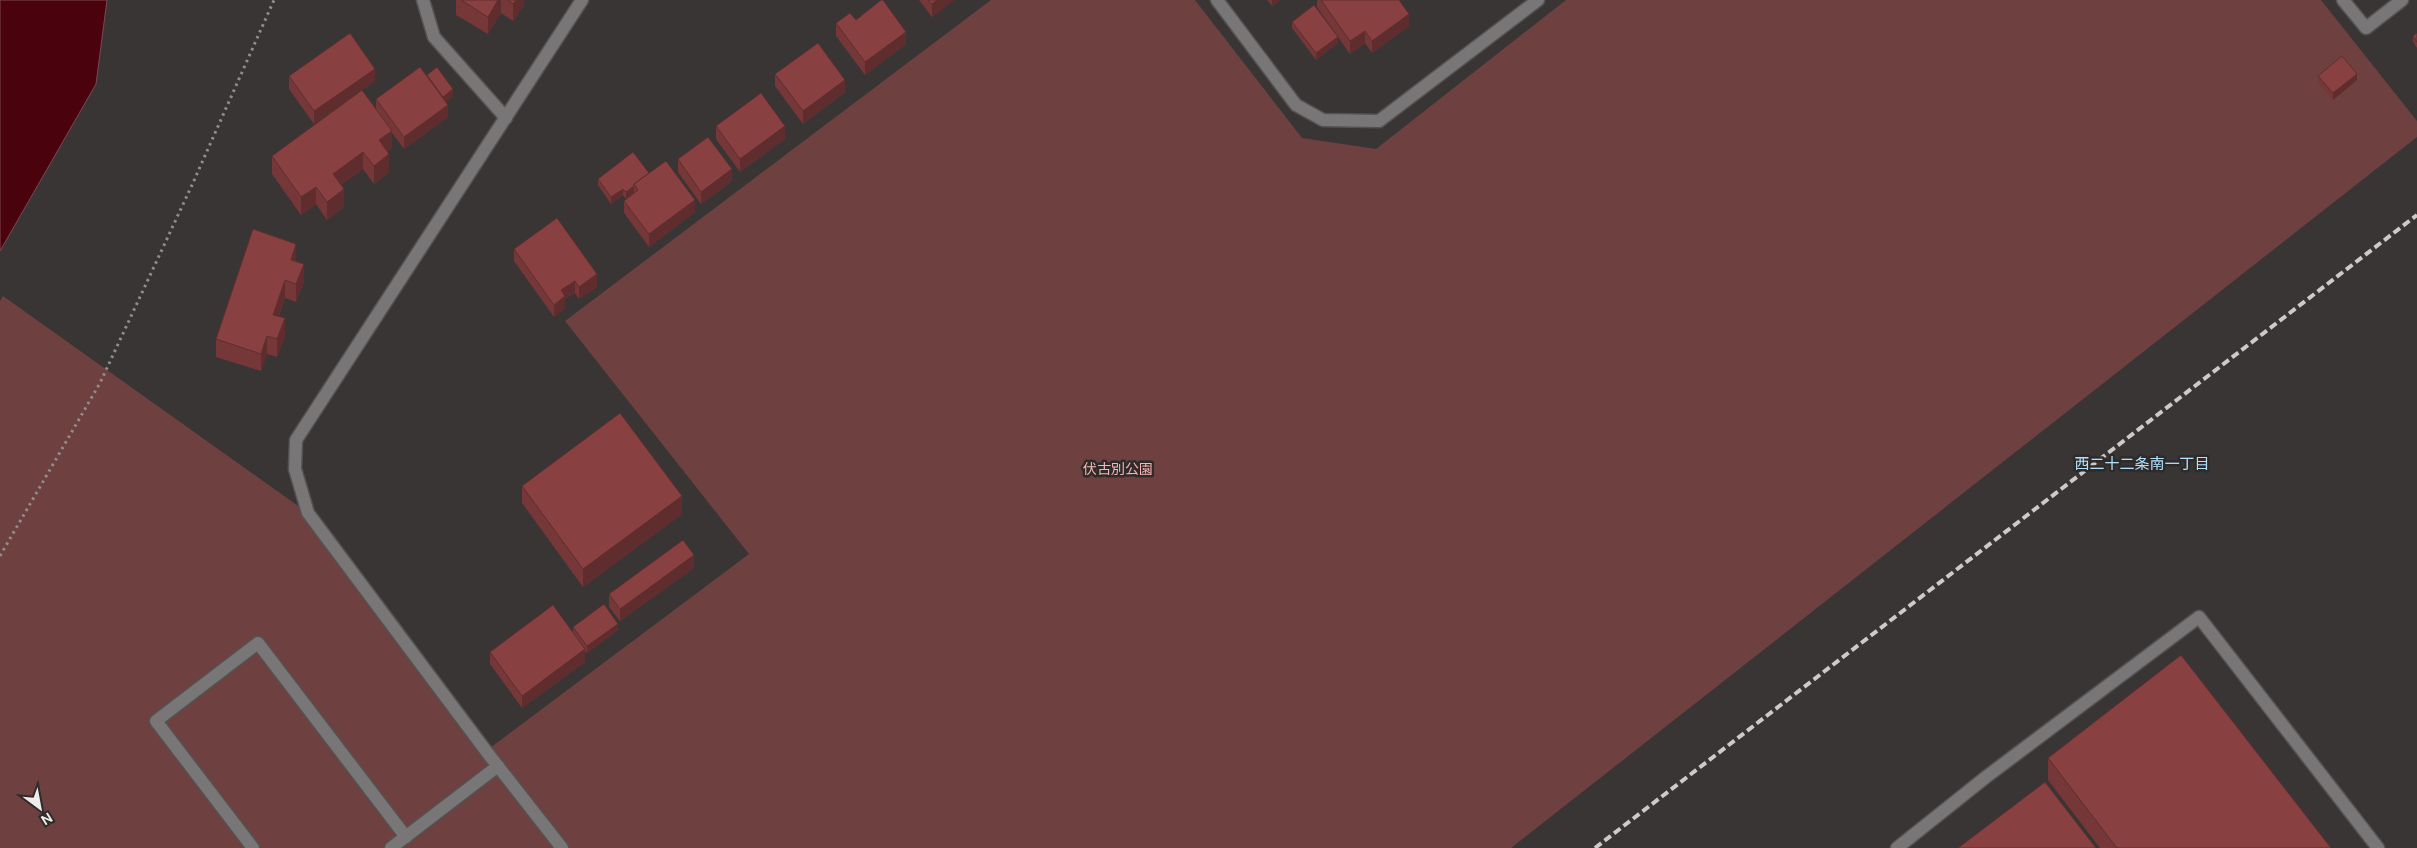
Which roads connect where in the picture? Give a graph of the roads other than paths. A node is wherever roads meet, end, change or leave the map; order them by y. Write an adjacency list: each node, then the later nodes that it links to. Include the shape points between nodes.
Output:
1 (423, 0): 7 (street, via 434,37)
2 (582, 0): 7 (street)
3 (1217, 0): 4 (street, via 1296,106 1323,120 1379,121)
4 (1538, 0)
5 (2343, 0): 6 (street, via 2366,28)
6 (2402, 0)
7 (506, 118): 8 (street, via 296,440 295,469 308,513)
8 (498, 766): 9 (street); 12 (street)
9 (406, 837): 10 (street, via 258,643 156,721); 11 (street)
10 (253, 848)
11 (391, 848)
12 (562, 848)
13 (1897, 848): 14 (street, via 2199,617)
14 (2378, 848)

